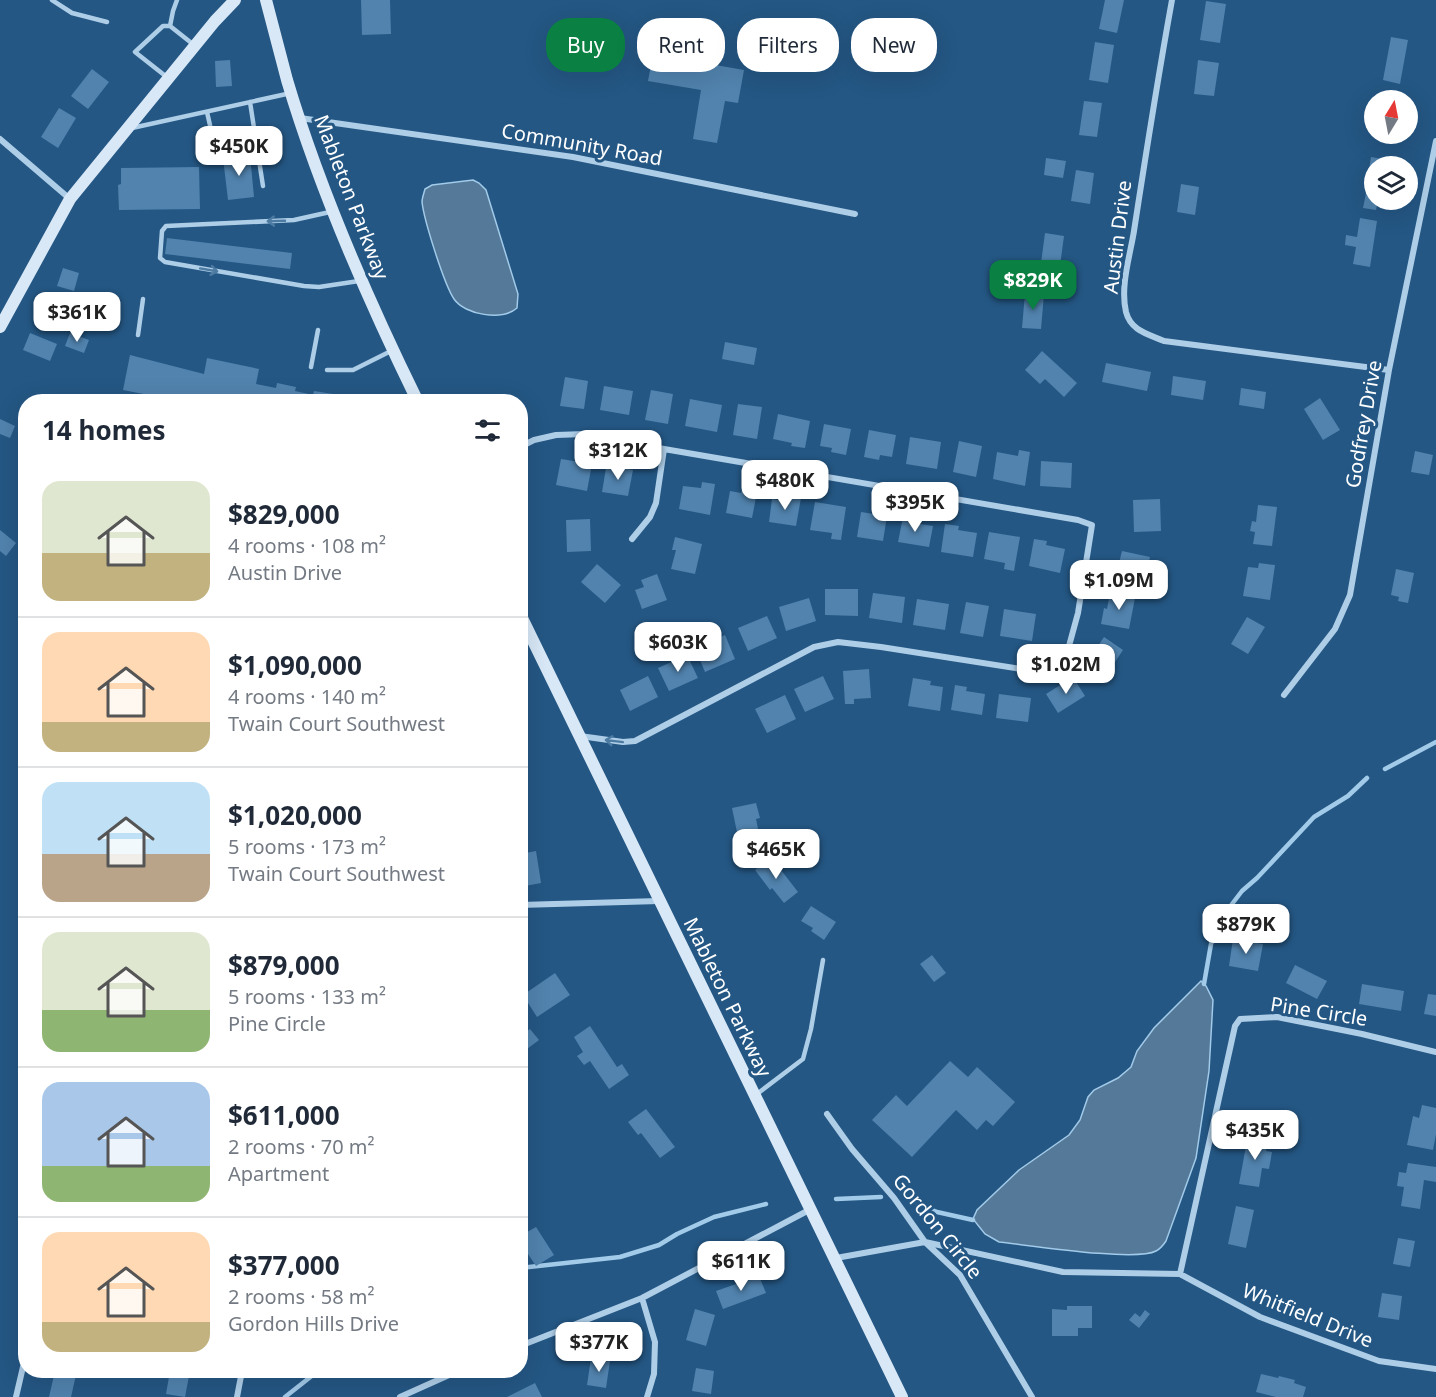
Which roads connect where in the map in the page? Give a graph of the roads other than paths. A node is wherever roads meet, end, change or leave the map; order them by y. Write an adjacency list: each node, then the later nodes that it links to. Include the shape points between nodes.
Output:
1 (52, 0): 6 (lane, via 72,13)
2 (177, 0): 7 (lane)
3 (235, 0): 8 (main road)
4 (266, 0): 10 (main road, Mableton Parkway)
5 (1172, 0): 30 (street, Austin Drive, via 1125,285 1126,314 1131,323 1137,330 1164,341)
6 (107, 22)
7 (170, 26): 8 (lane); 9 (lane, via 163,26 135,52)
8 (195, 45): 9 (main road)
9 (168, 78): 14 (main road)
10 (292, 93): 11 (lane); 13 (main road, Mableton Parkway)
11 (250, 102): 12 (lane); 15 (lane)
12 (207, 112): 14 (lane); 15 (lane, via 214,143)
13 (300, 118): 20 (main road, Mableton Parkway); 21 (street, Community Road, via 573,157)
14 (126, 129): 19 (main road)
15 (256, 137): 18 (lane)
16 (0, 139): 19 (street)
17 (1436, 141): 30 (street, Godfrey Drive)
18 (263, 186)
19 (70, 199): 24 (main road)
20 (333, 211): 22 (main road, Mableton Parkway); 22 (lane, one-way to 22, via 294,220 166,226 162,231 160,258 304,286)
21 (855, 214)
22 (362, 280): 27 (main road, Mableton Parkway)
23 (143, 299): 26 (lane)
24 (0, 327)
25 (318, 330): 28 (lane)
26 (138, 335)
27 (394, 350): 29 (lane, via 353,370); 31 (main road, Mableton Parkway)
28 (311, 367)
29 (327, 370)
30 (1389, 370): 36 (street, Godfrey Drive, via 1350,595 1335,629)
31 (414, 394)
32 (528, 443): 33 (street, via 566,433)
33 (664, 449): 34 (street, via 656,503); 37 (street, one-way to 37, via 1092,525 1069,646 1053,657 1021,669 838,642 814,647 635,741)
34 (632, 539)
35 (528, 631): 37 (main road, Mableton Parkway)
36 (1284, 695)
37 (579, 736): 38 (main road, Mableton Parkway)
38 (659, 901): 39 (street); 42 (main road, Mableton Parkway)
39 (528, 905)
40 (823, 960): 42 (lane, via 803,1059)
41 (1436, 1052): 47 (street, Pine Circle, via 1276,1017 1240,1020 1235,1026)
42 (755, 1096): 44 (main road, Mableton Parkway)
43 (826, 1114): 45 (street, Gordon Circle)
44 (812, 1209): 46 (main road, Mableton Parkway); 48 (street)
45 (925, 1242): 46 (street); 47 (street, Whitfield Drive, via 1063,1272); 59 (street, Gordon Circle, via 960,1275)
46 (836, 1258): 58 (main road, Mableton Parkway)
47 (1180, 1274): 50 (street, Whitfield Drive, via 1260,1317 1379,1361)
48 (642, 1298): 49 (street); 57 (street, via 655,1342 654,1374)
49 (528, 1343)
50 (1436, 1368)
51 (20, 1378): 54 (street)
52 (241, 1378): 55 (street)
53 (442, 1378): 56 (street)
54 (16, 1397)
55 (237, 1397)
56 (400, 1397)
57 (647, 1397)
58 (902, 1397)
59 (1032, 1397)

